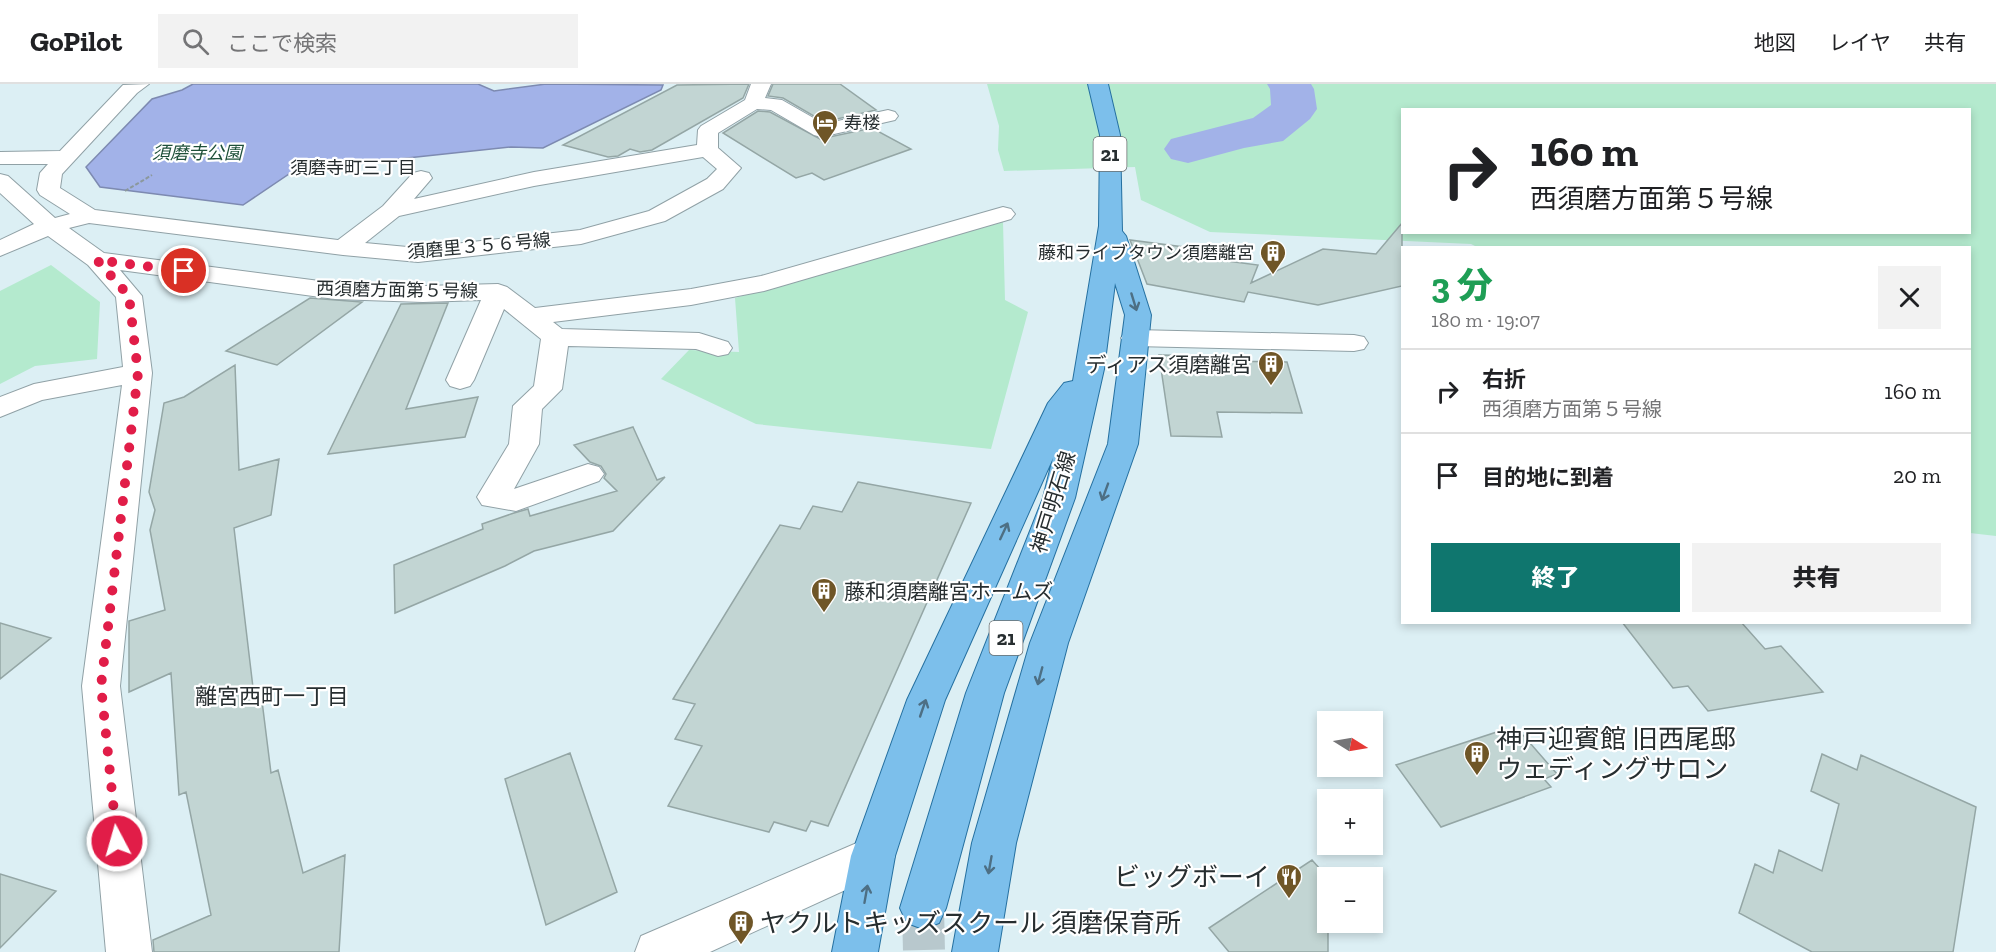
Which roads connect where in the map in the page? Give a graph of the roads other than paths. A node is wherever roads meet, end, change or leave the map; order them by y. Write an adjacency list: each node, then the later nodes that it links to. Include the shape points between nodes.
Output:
1 (139, 84): 6 (street)
2 (1098, 84): 14 (main road, 神戸明石線 / 21, via 1110,135)
3 (757, 94): 4 (street, via 821,131); 5 (street, via 708,130)
4 (888, 116)
5 (707, 150): 10 (street, via 534,179); 16 (street, 須磨里３５６号線, via 730,168 715,184 657,216 581,237 418,255)
6 (68, 157): 7 (street); 12 (street, via 51,173 48,190)
7 (0, 158)
8 (422, 178): 10 (street)
9 (5, 192): 13 (street)
10 (390, 211): 16 (street)
11 (1003, 214): 19 (street, via 764,283 691,297)
12 (89, 216): 13 (street); 16 (street, 須磨里３５６号線)
13 (50, 226): 15 (street); 17 (street)
14 (1111, 226): 21 (main road, one-way to 21, via 1138,315); 24 (main road, 神戸明石線 / 21)
15 (2, 247)
16 (343, 248)
17 (97, 260): 18 (street, 西須磨方面第５号線, via 335,291); 25 (street, via 129,296)
18 (498, 292): 19 (street, 西須磨方面第５号線); 26 (street)
19 (529, 316): 20 (street, 西須磨方面第５号線)
20 (555, 337): 23 (street, via 699,340); 28 (street, via 548,389 528,406 524,444 493,497 516,500)
21 (1135, 338): 22 (street); 34 (main road, one-way to 34, via 1123,444 1049,643 994,843)
22 (1354, 343)
23 (718, 348)
24 (1090, 369): 29 (main road, one-way to 24, via 926,700 1063,403); 30 (main road, 神戸明石線 / 21, via 1059,498 985,693)
25 (138, 373): 27 (street, via 34,393); 31 (street, via 101,686)
26 (460, 380)
27 (0, 408)
28 (588, 474)
29 (873, 856): 32 (street); 33 (main road, one-way to 29)
30 (922, 908)
31 (129, 952)
32 (658, 952)
33 (855, 952)
34 (975, 952)

